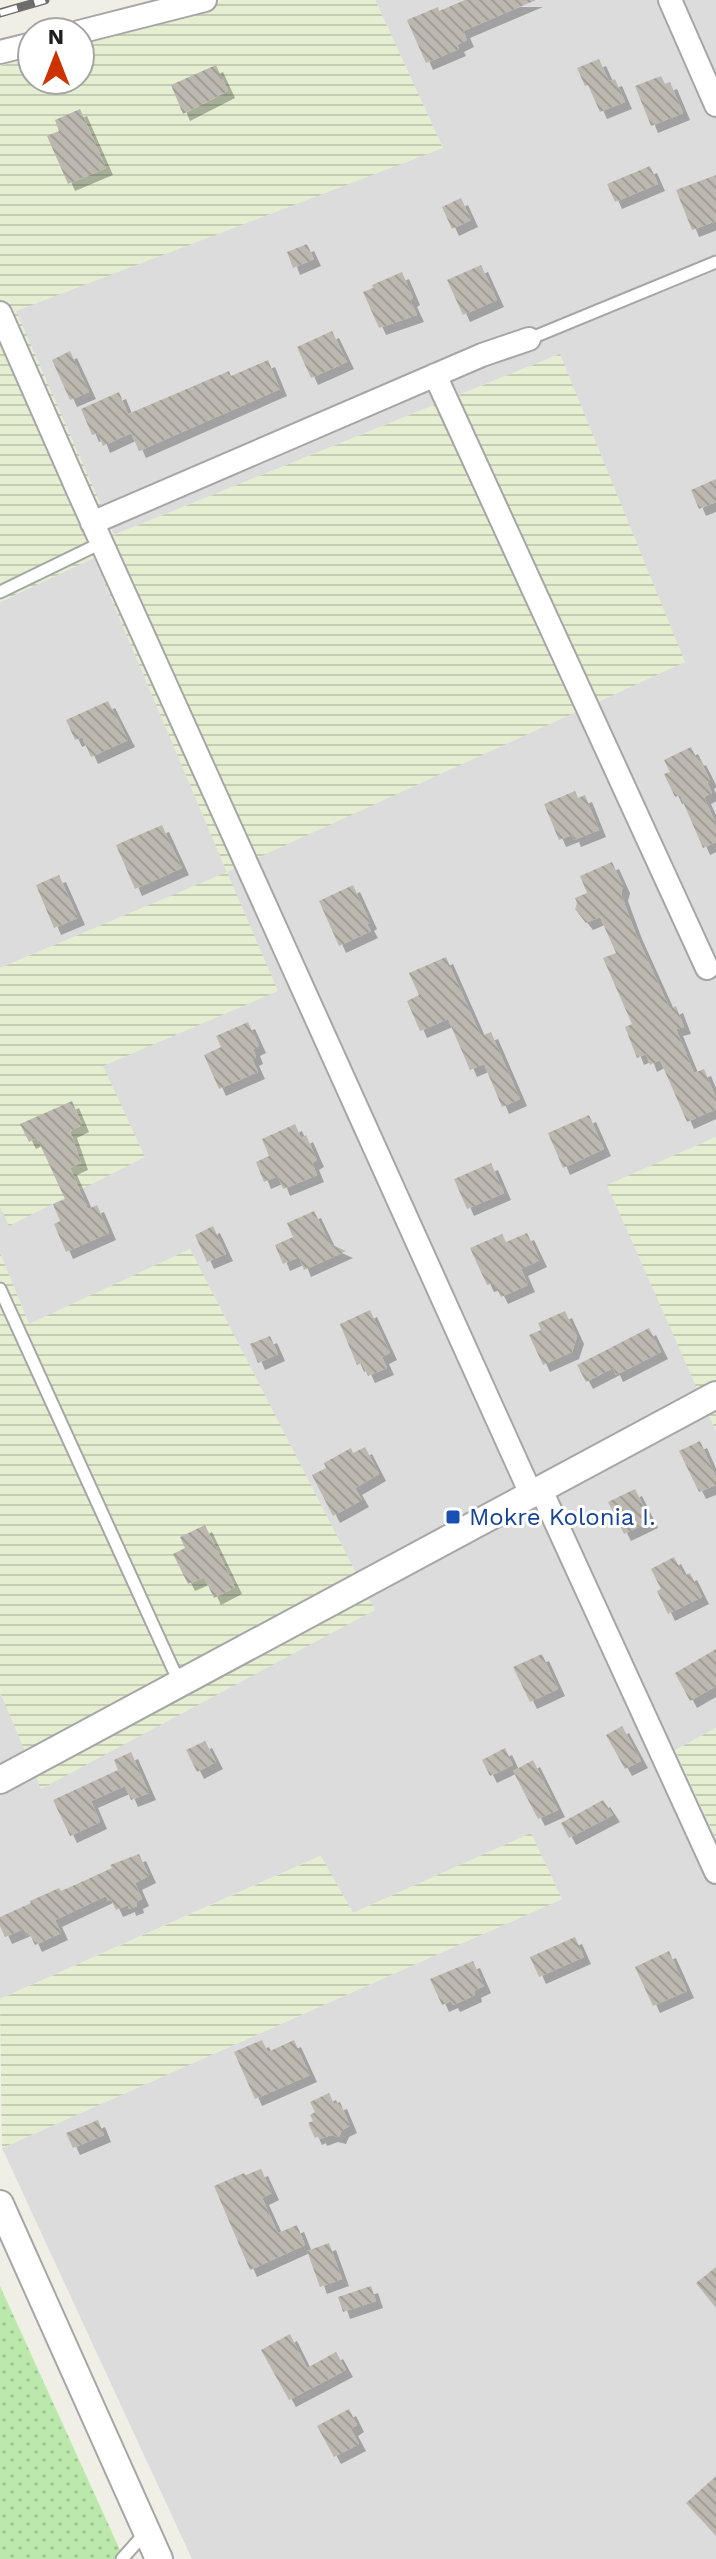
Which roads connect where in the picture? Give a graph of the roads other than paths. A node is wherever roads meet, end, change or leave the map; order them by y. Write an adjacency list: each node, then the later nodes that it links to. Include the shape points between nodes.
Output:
1 (205, 0): 3 (street)
2 (670, 0): 4 (street)
3 (96, 28)
4 (716, 105)
5 (716, 262): 7 (lane)
6 (0, 313): 9 (street)
7 (529, 339): 8 (street)
8 (435, 375): 9 (street); 11 (street)
9 (97, 533): 10 (lane); 14 (street)
10 (0, 592)
11 (707, 968)
12 (0, 1289): 15 (lane)
13 (716, 1395): 14 (street)
14 (536, 1492): 15 (street); 17 (street)
15 (183, 1681): 16 (street)
16 (0, 1780)
17 (716, 1872)
18 (0, 2204): 19 (street)
19 (147, 2532): 20 (lane); 21 (street)
20 (122, 2559)
21 (159, 2559)

